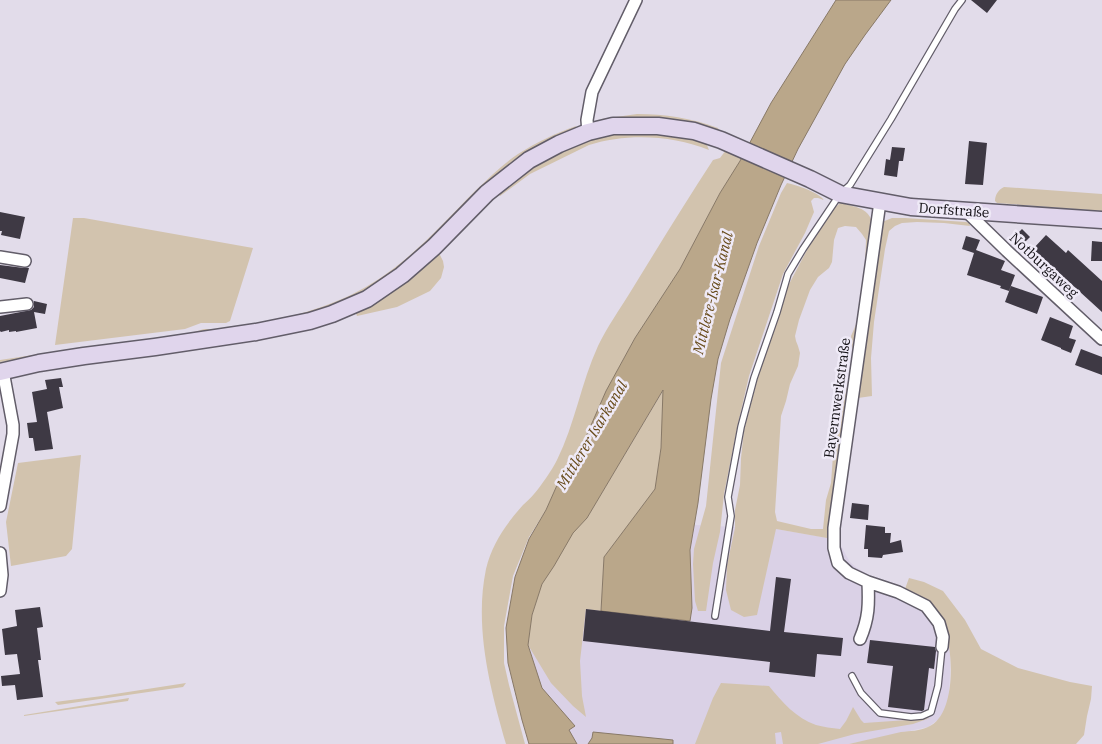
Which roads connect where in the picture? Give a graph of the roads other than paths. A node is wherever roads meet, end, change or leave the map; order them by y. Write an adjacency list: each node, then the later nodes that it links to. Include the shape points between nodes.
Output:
1 (636, 0): 3 (street, via 592,92 586,120)
2 (962, 0): 4 (lane, via 850,185)
3 (588, 132): 4 (street, Dorfstraße, via 613,126 658,126 694,131 731,144); 13 (street, Dorfstraße, via 529,160 487,193 402,275 367,299 332,314 256,332)
4 (840, 194): 5 (street, Dorfstraße); 20 (lane, via 788,274 754,378 728,497 731,516)
5 (880, 202): 6 (street, Dorfstraße); 18 (street, Bayernwerkstraße, via 834,528 838,563 849,573)
6 (967, 212): 7 (street, Dorfstraße); 12 (street, Notburgaweg)
7 (1102, 220)
8 (0, 257): 9 (street)
9 (26, 261)
10 (27, 304): 11 (street)
11 (0, 307)
12 (1102, 339)
13 (1, 369): 14 (street)
14 (4, 394): 15 (street, via 13,434)
15 (2, 479): 16 (street)
16 (0, 506)
17 (0, 553): 19 (street)
18 (868, 582): 21 (street, via 867,617); 22 (street, Bayernwerkstraße, via 926,606 939,623)
19 (0, 592)
20 (715, 616)
21 (860, 639)
22 (942, 647): 23 (lane, via 938,686 931,712 922,716 880,713 861,693)
23 (852, 676)

